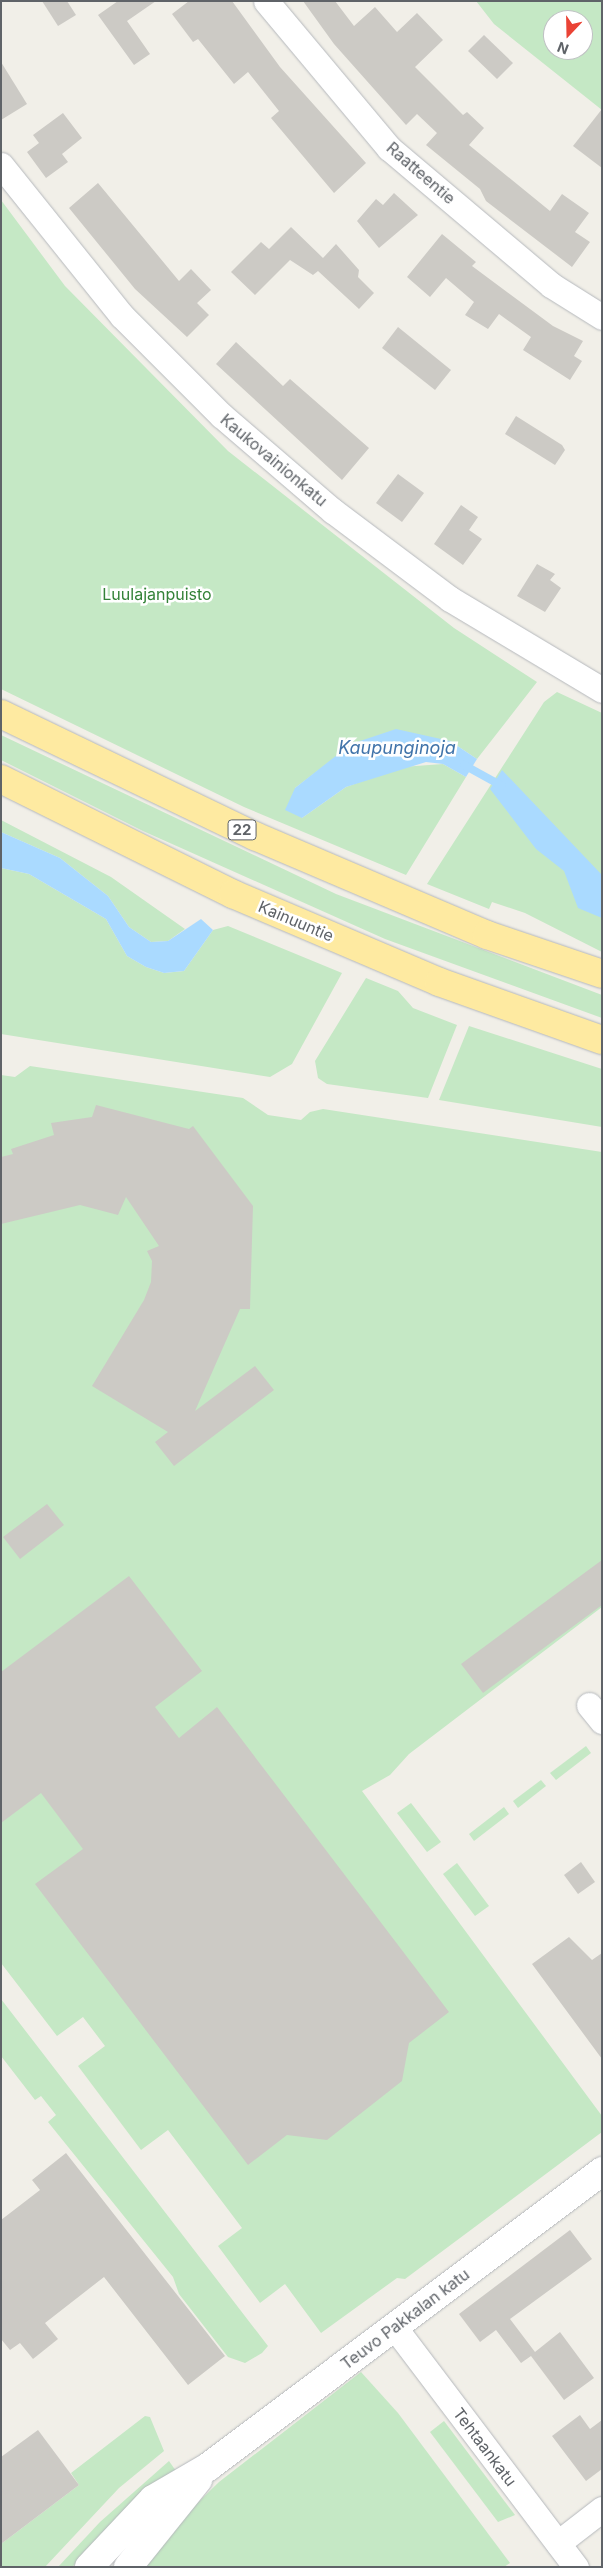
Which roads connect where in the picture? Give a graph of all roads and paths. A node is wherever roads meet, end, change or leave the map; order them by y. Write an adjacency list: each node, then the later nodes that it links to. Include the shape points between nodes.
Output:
1 (266, 1): 3 (street, Raatteentie, via 389,148 551,285)
2 (1, 166): 4 (street, Kaukovainionkatu, via 122,316 229,422 334,511 450,599)
3 (602, 317)
4 (602, 690)
5 (1, 714): 7 (highway, 22, via 254,836 488,935)
6 (1, 779): 8 (highway, Kainuuntie, via 233,894 439,982)
7 (602, 974)
8 (602, 1040)
9 (602, 2171): 10 (street, Teuvo Pakkalan katu)
10 (395, 2328): 11 (street, Teuvo Pakkalan katu); 13 (street, Tehtaankatu)
11 (208, 2467): 14 (street, Teuvo Pakkalan katu, via 153,2500); 15 (street, Teuvo Pakkalan katu)
12 (602, 2509): 13 (street)
13 (558, 2543): 16 (street, Tehtaankatu)
14 (89, 2567)
15 (128, 2567)
16 (576, 2567)

